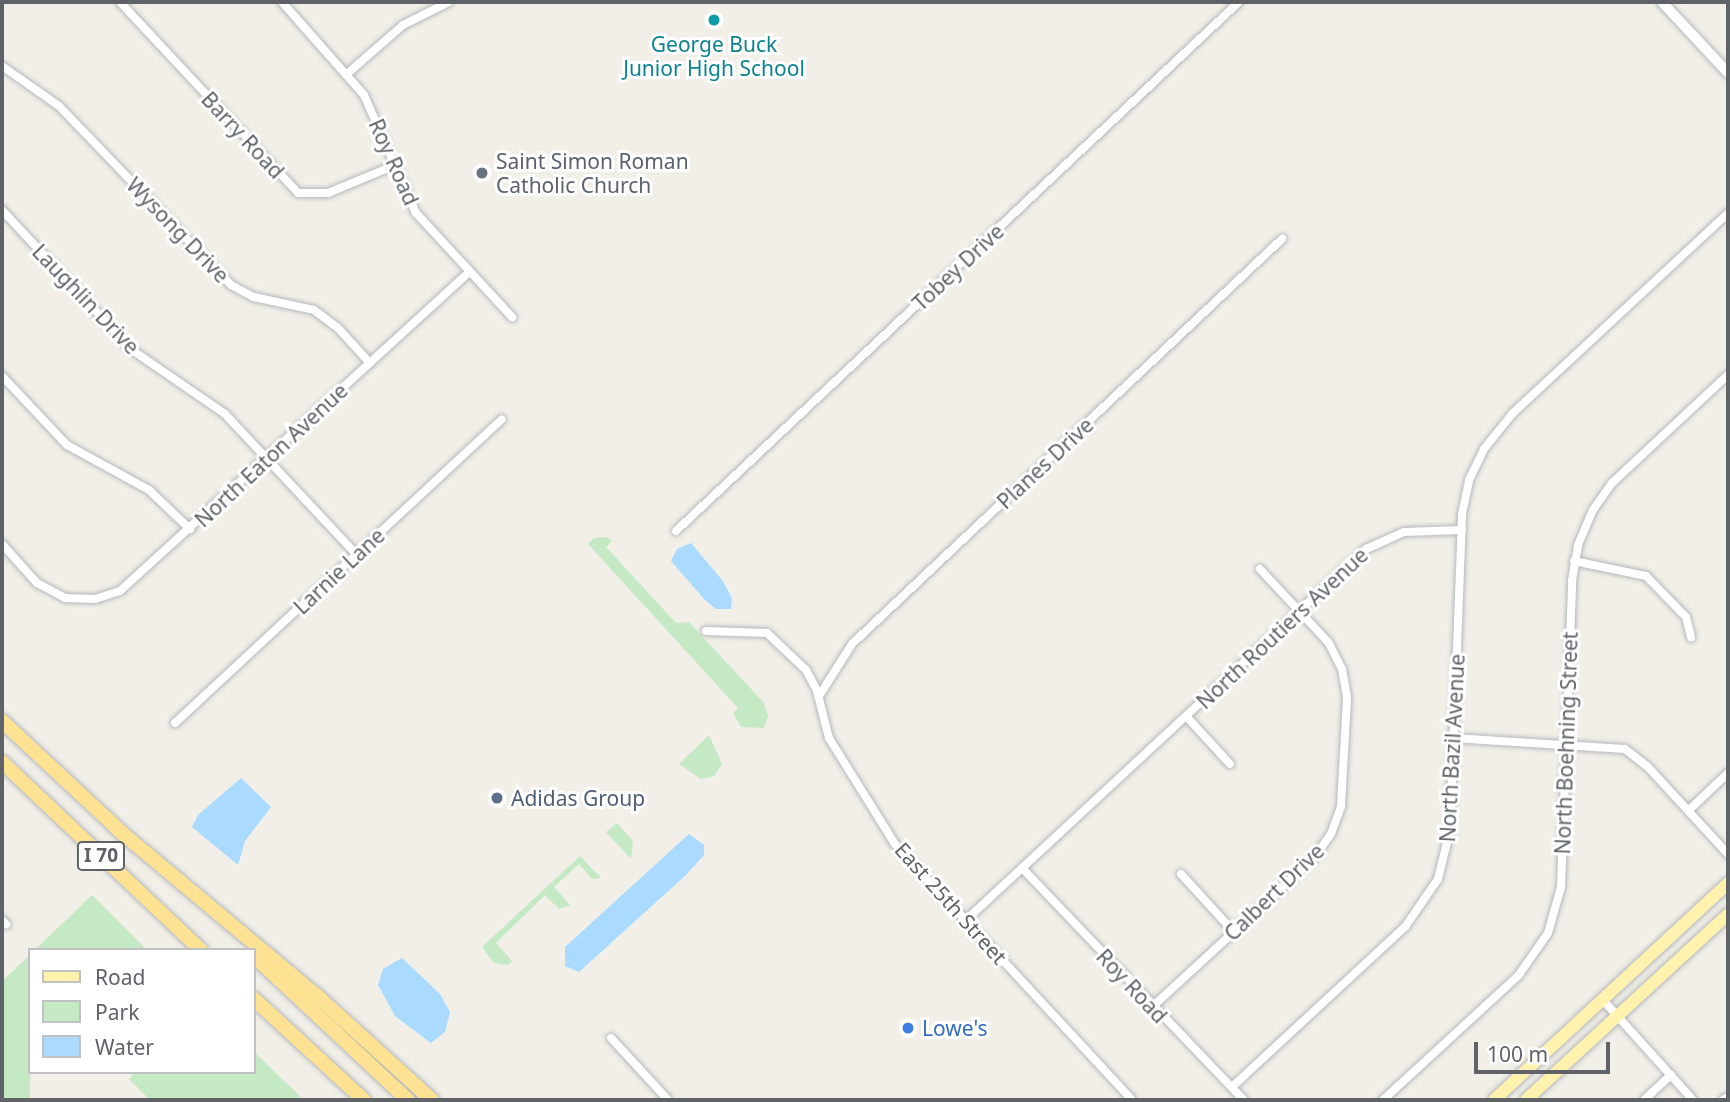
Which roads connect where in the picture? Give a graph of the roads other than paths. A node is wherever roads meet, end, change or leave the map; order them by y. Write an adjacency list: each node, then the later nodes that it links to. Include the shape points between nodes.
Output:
1 (120, 2): 9 (street, Barry Road, via 298,194 328,193)
2 (282, 2): 7 (street, Roy Road)
3 (449, 2): 7 (street, via 403,25)
4 (1240, 2): 22 (street, Tobey Drive)
5 (1662, 2): 8 (main road)
6 (2, 66): 15 (street, Wysong Drive, via 40,89 72,117 231,285 254,297 314,310)
7 (348, 73): 9 (street, Roy Road, via 368,103)
8 (1728, 73)
9 (393, 166): 13 (street, Roy Road, via 416,213)
10 (2, 210): 19 (street, Laughlin Drive, via 132,350 202,395)
11 (1728, 213): 21 (street, via 1504,422 1472,472)
12 (1282, 239): 30 (street, Planes Drive, via 852,644)
13 (469, 272): 14 (street, Roy Road); 15 (street, North Eaton Avenue)
14 (512, 317)
15 (370, 363): 19 (street, North Eaton Avenue)
16 (1728, 375): 25 (street, North Boehning Street, via 1607,490 1585,525)
17 (2, 376): 20 (street, via 67,445 149,490)
18 (502, 419): 24 (street, Larnie Lane)
19 (267, 459): 20 (street, North Eaton Avenue); 24 (street, Laughlin Drive)
20 (190, 529): 23 (street, North Eaton Avenue, via 116,593 86,600 57,594 37,583)
21 (1462, 530): 27 (street, North Routiers Avenue, via 1416,530 1384,538); 34 (street, North Bazil Avenue)
22 (676, 531)
23 (2, 544)
24 (357, 555): 33 (street, Larnie Lane)
25 (1574, 561): 29 (street, via 1646,576 1686,617); 35 (street, North Boehning Street)
26 (1260, 569): 27 (street, Calbert Drive)
27 (1299, 610): 31 (street, North Routiers Avenue); 47 (street, Calbert Drive, via 1328,642 1346,685 1341,806 1317,855)
28 (706, 631): 30 (street, East 25th Street, via 774,636 812,679)
29 (1690, 637)
30 (818, 696): 46 (street, East 25th Street, via 829,738 891,837)
31 (1186, 716): 37 (street); 42 (street, North Routiers Avenue)
32 (2, 721): 40 (highway, I 70)
33 (175, 723)
34 (1453, 738): 35 (street); 58 (street, North Bazil Avenue, via 1447,851 1427,901 1405,927)
35 (1566, 743): 39 (street, via 1625,749); 67 (street, North Boehning Street, via 1560,891 1546,937 1518,976)
36 (2, 762): 48 (highway, I 70)
37 (1230, 764)
38 (1728, 773): 39 (street)
39 (1689, 810): 41 (street)
40 (116, 828): 49 (highway, I 70); 63 (highway, via 316,995)
41 (1728, 854)
42 (1022, 868): 46 (street, North Routiers Avenue); 54 (street, Roy Road)
43 (1181, 874): 47 (street)
44 (1728, 883): 51 (main road)
45 (1728, 914): 55 (main road)
46 (966, 920): 65 (street, East 25th Street)
47 (1234, 932): 54 (street, Calbert Drive)
48 (199, 948)
49 (245, 948)
50 (256, 958): 62 (highway)
51 (1603, 1000): 55 (street); 68 (main road)
52 (256, 1002): 60 (highway)
53 (256, 1002): 61 (highway)
54 (1151, 1008): 58 (street, Roy Road)
55 (1618, 1016): 57 (street); 69 (main road)
56 (611, 1038): 64 (street)
57 (1671, 1076): 70 (street); 71 (street)
58 (1232, 1087): 66 (street, Roy Road)
59 (1728, 1097): 72 (street)
60 (350, 1100)
61 (364, 1100)
62 (408, 1100)
63 (432, 1100)
64 (668, 1100)
65 (1132, 1100)
66 (1244, 1100)
67 (1383, 1100)
68 (1494, 1100)
69 (1526, 1100)
70 (1644, 1100)
71 (1693, 1100)
72 (1723, 1100)

